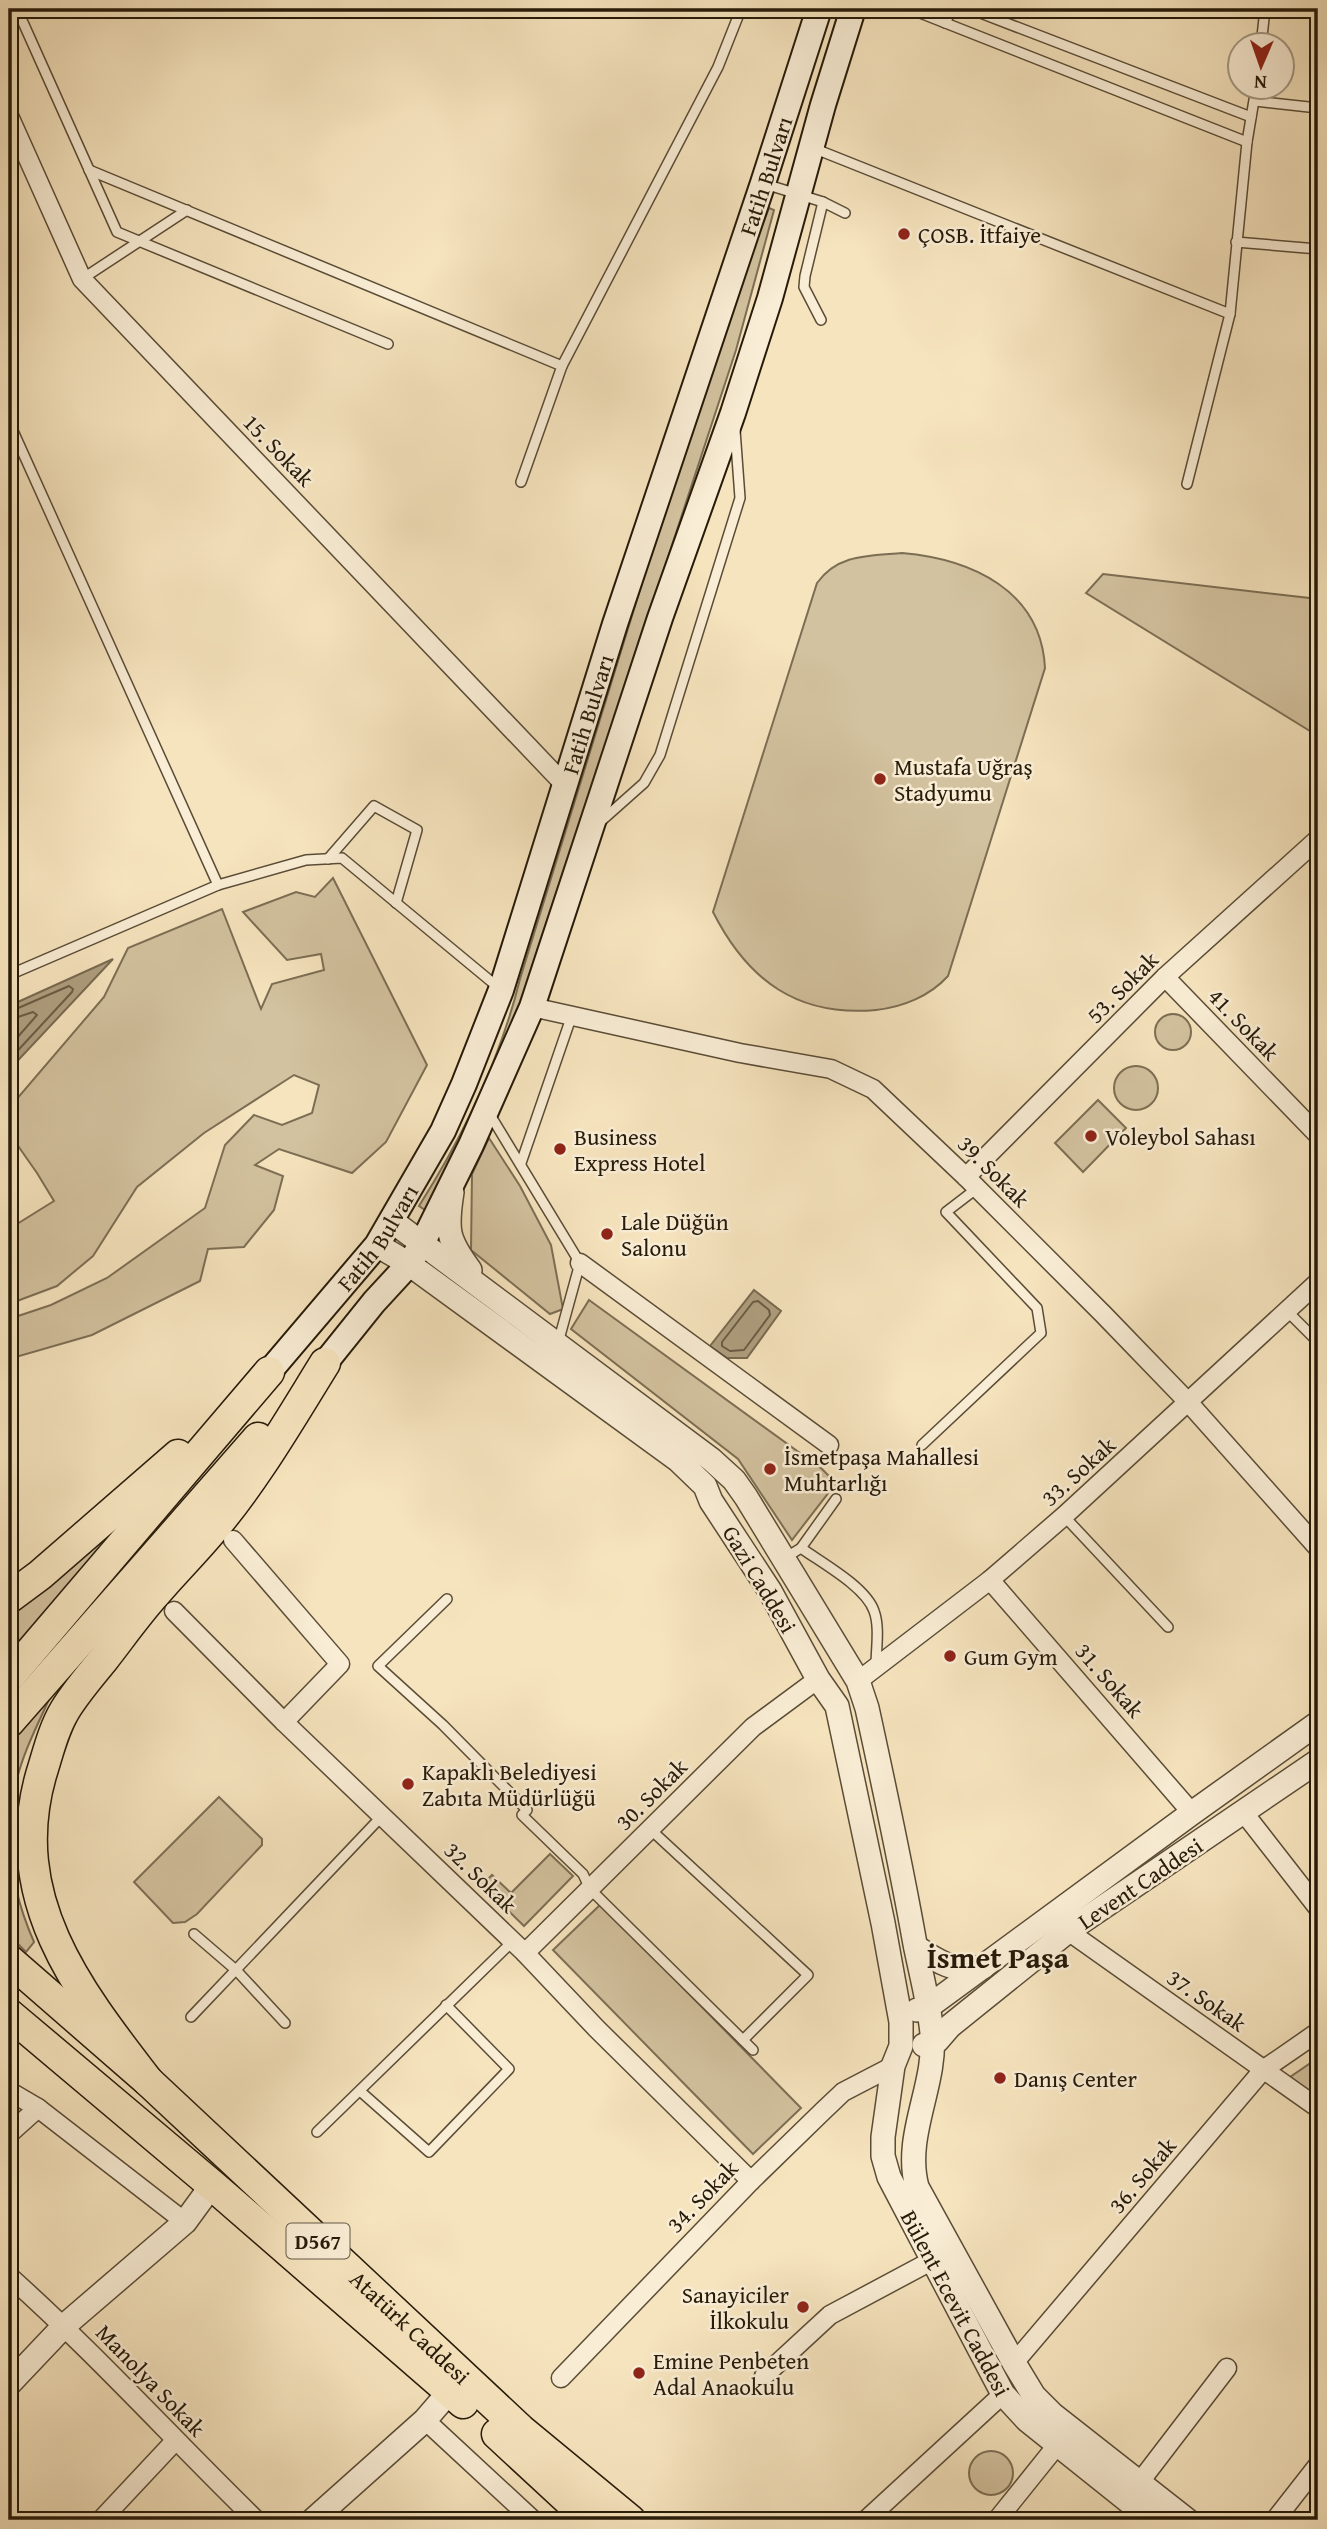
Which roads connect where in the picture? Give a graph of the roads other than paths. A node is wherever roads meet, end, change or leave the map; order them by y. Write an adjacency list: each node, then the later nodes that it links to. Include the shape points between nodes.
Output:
1 (17, 9): 18 (lane)
2 (741, 9): 31 (lane, via 718,67)
3 (819, 9): 19 (main road, Fatih Bulvarı)
4 (853, 9): 17 (main road, Fatih Bulvarı)
5 (910, 9): 9 (lane)
6 (951, 9): 9 (lane)
7 (970, 9): 15 (lane)
8 (1265, 9): 10 (lane)
9 (945, 23): 16 (lane)
10 (1263, 32)
11 (1255, 102): 15 (lane)
12 (1264, 102): 13 (lane)
13 (1318, 108)
14 (9, 116): 27 (street, 15. Sokak)
15 (1251, 117): 16 (lane)
16 (1247, 142): 25 (lane)
17 (811, 147): 20 (main road, Fatih Bulvarı); 28 (lane)
18 (89, 170): 22 (lane); 24 (lane, via 117,232)
19 (763, 183): 20 (lane); 36 (main road, Fatih Bulvarı)
20 (798, 195): 21 (lane); 32 (main road, Fatih Bulvarı)
21 (823, 202): 23 (lane); 29 (lane, via 804,287)
22 (187, 211): 24 (lane); 31 (lane)
23 (845, 213)
24 (141, 242): 27 (lane); 30 (lane)
25 (1236, 242): 26 (lane); 28 (lane)
26 (1318, 249)
27 (82, 279): 36 (street, 15. Sokak)
28 (1230, 314): 35 (lane)
29 (821, 320)
30 (388, 344)
31 (562, 366): 34 (lane)
32 (733, 413): 37 (main road, Fatih Bulvarı); 37 (lane, via 740,498 660,755 644,783)
33 (9, 422): 40 (lane)
34 (521, 482)
35 (1187, 484)
36 (564, 784): 44 (main road, Fatih Bulvarı)
37 (592, 828): 45 (main road, Fatih Bulvarı)
38 (1318, 839): 43 (street, 53. Sokak)
39 (328, 859): 40 (lane, via 306,860); 41 (lane, via 342,858); 41 (lane, via 374,806 417,830)
40 (218, 886): 42 (lane)
41 (396, 903): 44 (lane)
42 (9, 975)
43 (1165, 977): 48 (street, 41. Sokak); 51 (street, 53. Sokak)
44 (501, 989): 52 (main road, Fatih Bulvarı, via 443,1131)
45 (532, 1007): 46 (street, 39. Sokak); 47 (main road, Fatih Bulvarı)
46 (572, 1015): 49 (lane); 51 (street, 39. Sokak, via 831,1069 873,1089)
47 (487, 1111): 49 (lane); 50 (main road, Fatih Bulvarı)
48 (1318, 1135)
49 (521, 1163): 55 (lane)
50 (453, 1182): 53 (main road, Fatih Bulvarı); 58 (street, via 447,1219 453,1246)
51 (971, 1183): 64 (street, 39. Sokak); 66 (lane, via 946,1212 1037,1308 1041,1333)
52 (392, 1221): 53 (street); 54 (main road, Fatih Bulvarı)
53 (423, 1242): 56 (main road, Fatih Bulvarı); 58 (street)
54 (377, 1245): 56 (street, Gazi Caddesi); 63 (main road, Fatih Bulvarı)
55 (580, 1263): 61 (lane); 65 (street)
56 (409, 1264): 62 (main road, Fatih Bulvarı); 79 (street, Gazi Caddesi, via 678,1460 705,1486)
57 (1318, 1282): 59 (street, 33. Sokak)
58 (489, 1295): 61 (street)
59 (1287, 1311): 60 (lane); 64 (street, 33. Sokak)
60 (1318, 1342)
61 (558, 1345): 71 (street, via 723,1469)
62 (325, 1363): 81 (highway); 110 (highway, via 230,1508 74,1698 58,1725 40,1781 33,1853 47,1925 77,1984)
63 (269, 1373): 73 (highway, via 134,1495); 78 (highway)
64 (1189, 1403): 68 (street, 33. Sokak); 70 (street, 39. Sokak)
65 (829, 1445)
66 (922, 1445)
67 (835, 1499): 71 (lane)
68 (1064, 1516): 72 (street, 33. Sokak); 76 (lane)
69 (233, 1540): 82 (street, via 340,1664)
70 (1318, 1548)
71 (792, 1553): 77 (lane, via 856,1587 870,1603 876,1621); 80 (street)
72 (990, 1580): 77 (street, 33. Sokak); 85 (street, 31. Sokak)
73 (9, 1598)
74 (447, 1599): 89 (lane, via 378,1666 527,1810 522,1815 583,1874)
75 (174, 1611): 82 (street, 32. Sokak)
76 (1168, 1627)
77 (876, 1666): 80 (street, 33. Sokak)
78 (9, 1677)
79 (818, 1679): 88 (street, 30. Sokak, via 753,1727); 101 (street, Gazi Caddesi, via 840,1716)
80 (858, 1681): 94 (street)
81 (9, 1722)
82 (284, 1722): 87 (street, 32. Sokak)
83 (1318, 1723): 85 (street, Levent Caddesi)
84 (1318, 1761): 86 (street, Levent Caddesi)
85 (1192, 1813): 96 (street, Levent Caddesi)
86 (1244, 1813): 90 (street); 91 (street, Levent Caddesi)
87 (382, 1816): 93 (street, 32. Sokak); 97 (lane)
88 (650, 1829): 89 (street, 30. Sokak); 105 (lane, via 808,1975)
89 (590, 1889): 93 (street, 30. Sokak); 105 (lane)
90 (1318, 1908)
91 (1068, 1931): 106 (street, Levent Caddesi); 109 (street, 37. Sokak)
92 (194, 1934): 97 (lane)
93 (519, 1947): 98 (lane); 117 (street, 32. Sokak)
94 (916, 1947): 96 (street, via 953,1968); 99 (street)
95 (9, 1959): 110 (highway, Atatürk Caddesi / D567)
96 (983, 1966): 99 (street, Levent Caddesi)
97 (237, 1971): 102 (lane); 103 (lane)
98 (446, 2005): 112 (lane); 112 (lane, via 509,2069 429,2152)
99 (928, 2007): 101 (street, Levent Caddesi); 106 (street)
100 (9, 2014): 118 (highway, Atatürk Caddesi / D567)
101 (900, 2016): 108 (street, Gazi Caddesi, via 901,2046)
102 (191, 2017)
103 (285, 2023)
104 (1318, 2032): 109 (street, 36. Sokak)
105 (743, 2040): 107 (lane)
106 (932, 2043): 108 (street, Levent Caddesi); 123 (street, via 914,2145 914,2177)
107 (753, 2050)
108 (895, 2060): 117 (street, 34. Sokak, via 843,2092); 120 (street, Bülent Ecevit Caddesi, via 883,2137 885,2164)
109 (1263, 2070): 114 (street, 37. Sokak); 123 (street, 36. Sokak)
110 (148, 2081): 140 (highway, Atatürk Caddesi / D567, via 521,2430)
111 (9, 2091): 113 (street)
112 (360, 2091): 115 (lane)
113 (38, 2108): 116 (street); 119 (street)
114 (1318, 2108)
115 (317, 2132)
116 (9, 2134)
117 (751, 2181): 126 (street, 34. Sokak)
118 (212, 2185): 119 (street); 128 (highway, Atatürk Caddesi / D567)
119 (185, 2222): 122 (street)
120 (933, 2260): 125 (street, via 830,2315); 129 (street, Bülent Ecevit Caddesi)
121 (9, 2276): 122 (street, Manolya Sokak)
122 (64, 2326): 127 (street); 131 (street, Manolya Sokak)
123 (1014, 2363): 134 (street, via 1034,2396 1052,2414)
124 (1227, 2368): 134 (street)
125 (764, 2376)
126 (561, 2378)
127 (9, 2384)
128 (450, 2391): 130 (street); 139 (highway, Atatürk Caddesi / D567)
129 (1003, 2394): 132 (street, Bülent Ecevit Caddesi, via 1016,2411); 141 (street)
130 (425, 2420): 137 (street); 138 (street)
131 (175, 2441): 135 (street); 136 (street, Manolya Sokak)
132 (1058, 2444): 142 (street); 143 (street, Bülent Ecevit Caddesi)
133 (1318, 2465): 145 (street)
134 (1139, 2483): 144 (street)
135 (101, 2520)
136 (256, 2520)
137 (313, 2520)
138 (533, 2520)
139 (590, 2520)
140 (630, 2520)
141 (866, 2520)
142 (997, 2520)
143 (1152, 2520)
144 (1187, 2520)
145 (1275, 2520)

